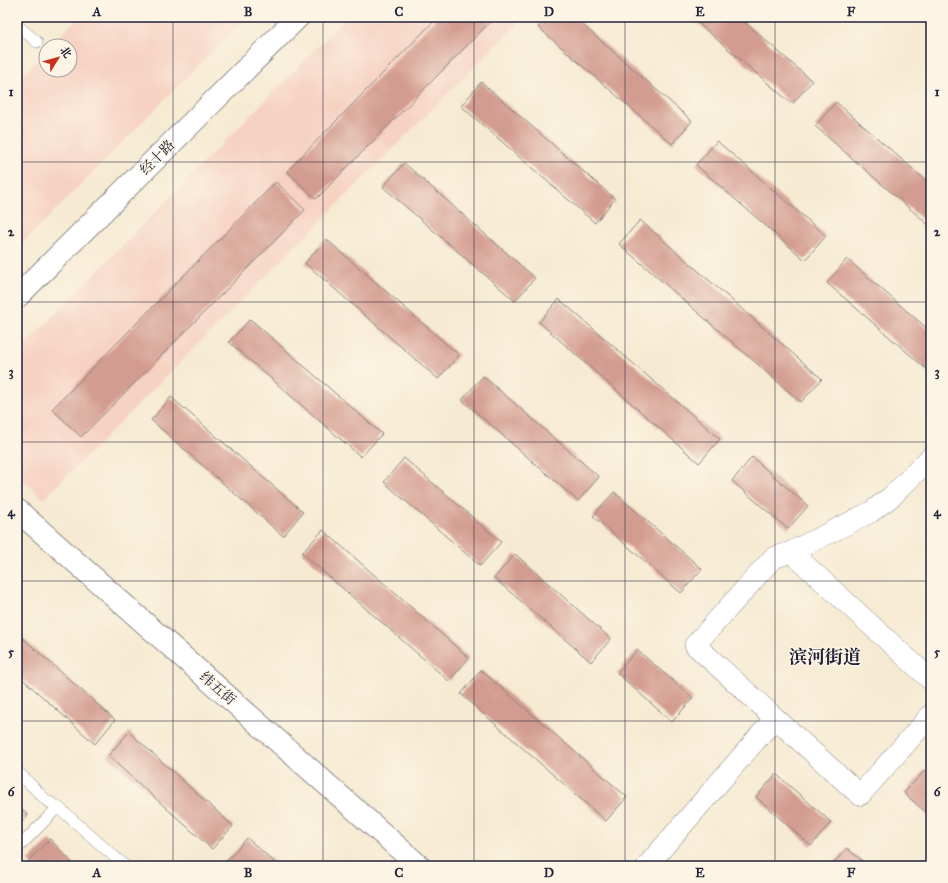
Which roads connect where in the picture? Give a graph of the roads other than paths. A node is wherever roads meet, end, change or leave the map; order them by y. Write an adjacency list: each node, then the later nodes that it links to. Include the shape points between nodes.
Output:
1 (298, 17): 4 (street, 经十路)
2 (17, 25): 3 (lane)
3 (37, 42)
4 (17, 297)
5 (931, 457): 7 (street, via 892,496 871,512)
6 (17, 510): 15 (street, 纬五街)
7 (790, 552): 8 (street); 10 (street, via 773,558 695,645)
8 (931, 680)
9 (931, 715): 10 (street, via 860,795)
10 (775, 718): 16 (street)
11 (17, 771): 12 (lane, via 46,800)
12 (58, 807): 13 (lane); 14 (lane)
13 (17, 849)
14 (125, 866)
15 (419, 866)
16 (647, 866)

